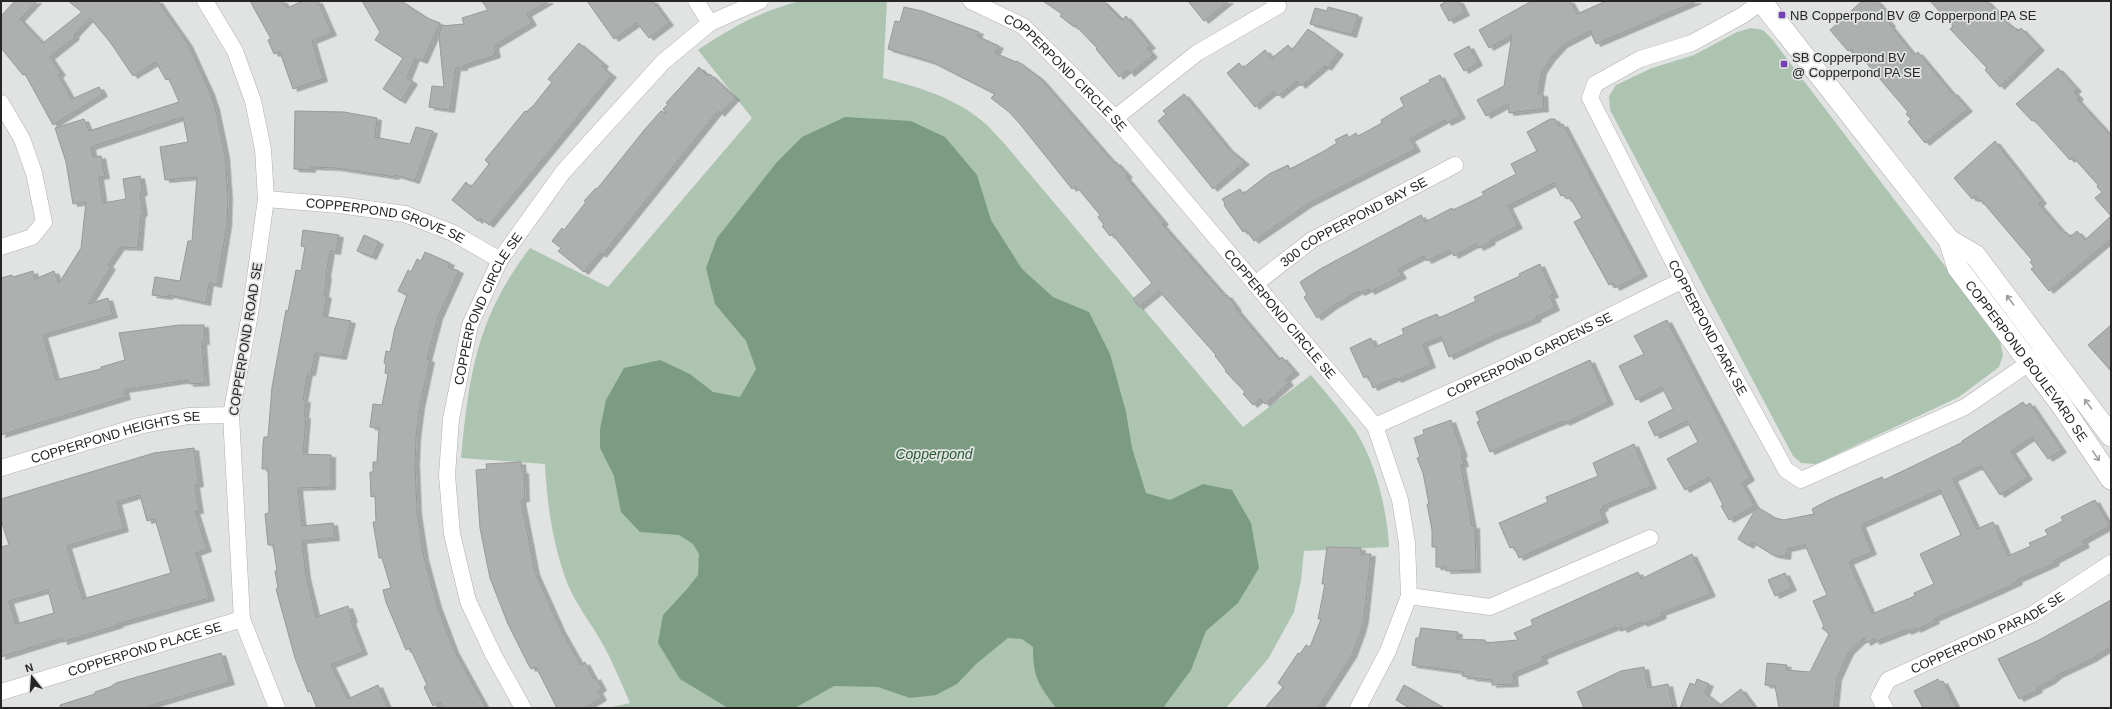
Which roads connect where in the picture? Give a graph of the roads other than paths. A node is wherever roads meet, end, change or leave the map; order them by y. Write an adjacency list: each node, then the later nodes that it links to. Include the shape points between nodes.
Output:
1 (205, 1): 11 (street, COPPERPOND ROAD SE, via 235,51 253,101 263,149)
2 (696, 1): 7 (street)
3 (760, 1): 7 (street, COPPERPOND CIRCLE SE)
4 (971, 1): 9 (street, COPPERPOND CIRCLE SE, via 1023,26)
5 (1274, 1): 9 (street, via 1278,6 1198,53)
6 (1761, 1): 12 (street, COPPERPOND BOULEVARD SE); 15 (street, COPPERPOND PARK SE, via 1743,15 1692,43 1640,59 1595,84 1590,98)
7 (710, 23): 14 (street, COPPERPOND CIRCLE SE, via 663,62 563,172)
8 (1, 103): 13 (street, via 22,139 34,173 44,222 32,237)
9 (1115, 118): 16 (street, COPPERPOND CIRCLE SE)
10 (1455, 165): 16 (street, 300 COPPERPOND BAY SE, via 1312,240)
11 (266, 199): 14 (street, COPPERPOND GROVE SE, via 339,204 406,214 453,233); 19 (street, COPPERPOND ROAD SE, via 250,314)
12 (1949, 240): 17 (street, COPPERPOND BOULEVARD SE, one-way to 12, via 1975,255); 18 (street, COPPERPOND BOULEVARD SE, via 1958,268)
13 (1, 247)
14 (500, 260): 30 (street, COPPERPOND CIRCLE SE, via 470,325 451,419 447,475 452,534 468,600 493,654)
15 (1682, 280): 18 (street, COPPERPOND PARK SE, via 1786,470 1801,480 1965,407); 20 (street, COPPERPOND GARDENS SE, via 1508,366)
16 (1255, 284): 20 (street, COPPERPOND CIRCLE SE)
17 (2048, 350): 18 (street, COPPERPOND PARK SE); 21 (street, COPPERPOND BOULEVARD SE, one-way to 17)
18 (2030, 363): 23 (street, COPPERPOND BOULEVARD SE, one-way to 23)
19 (232, 415): 22 (street, COPPERPOND HEIGHTS SE, via 188,416 139,426); 27 (street, COPPERPOND ROAD SE)
20 (1375, 426): 26 (street, COPPERPOND CIRCLE SE, via 1400,500 1407,543)
21 (2111, 436)
22 (1, 468)
23 (2111, 479)
24 (1650, 538): 26 (street, via 1490,608)
25 (2111, 563): 32 (street, COPPERPOND PARADE SE, via 2033,614 1888,680 1879,697)
26 (1409, 596): 31 (street, COPPERPOND CIRCLE SE, via 1388,651)
27 (242, 620): 28 (street, COPPERPOND PLACE SE); 29 (street, COPPERPOND ROAD SE)
28 (1, 692)
29 (277, 708)
30 (523, 708)
31 (1358, 708)
32 (1885, 708)

